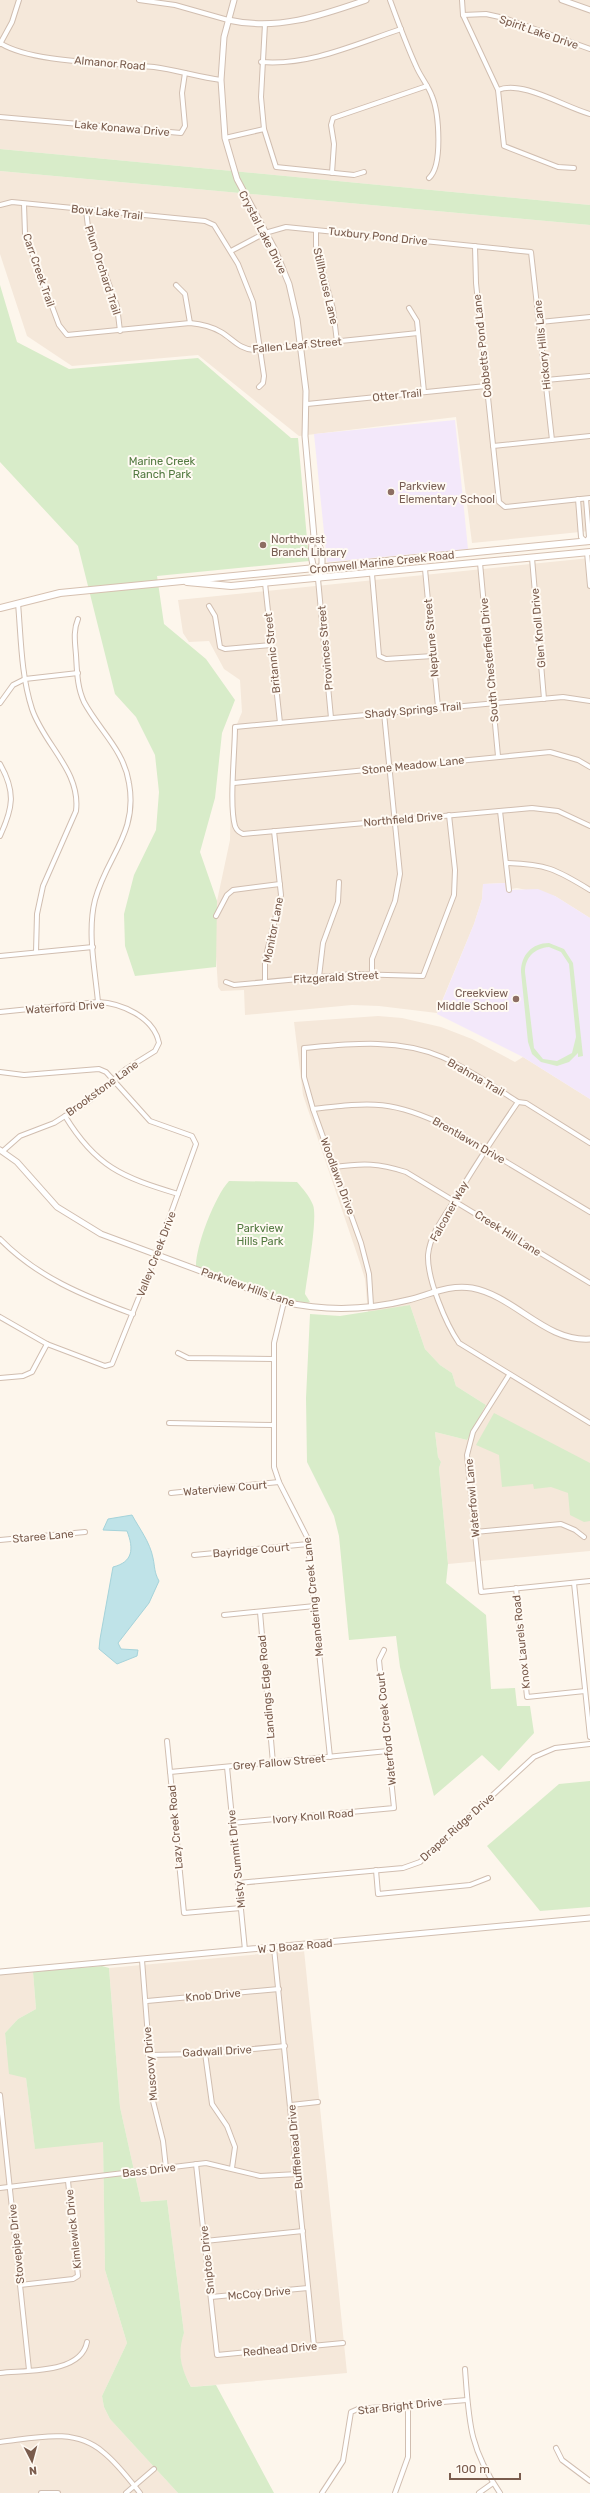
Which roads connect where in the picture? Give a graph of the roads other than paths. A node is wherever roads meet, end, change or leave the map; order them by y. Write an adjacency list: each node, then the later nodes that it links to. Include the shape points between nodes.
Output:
1 (19, 0): 13 (street, via 12,22)
2 (139, 0): 10 (street, via 175,5)
3 (234, 0): 10 (street, Crystal Lake Drive)
4 (366, 0): 11 (street, via 303,20)
5 (390, 0): 12 (street)
6 (462, 0): 9 (street)
7 (562, 0): 8 (street)
8 (590, 10)
9 (463, 16): 14 (street, Spirit Lake Drive, via 486,14 504,18); 19 (street)
10 (228, 20): 11 (street); 17 (street, Crystal Lake Drive)
11 (265, 24): 15 (street)
12 (401, 29): 15 (street, via 316,57 285,62); 18 (street)
13 (0, 44): 16 (street, Almanor Road, via 14,50 51,57 150,66)
14 (590, 50)
15 (262, 62): 22 (street, via 260,98)
16 (185, 73): 17 (street, Almanor Road); 21 (street, Lake Konawa Drive, via 182,93 185,126 181,133)
17 (221, 80): 23 (street, Crystal Lake Drive)
18 (427, 86): 26 (street, via 333,118); 27 (street, via 435,105 438,138 434,173)
19 (498, 90): 20 (street, via 521,87); 24 (street, via 504,146 558,167)
20 (590, 114)
21 (0, 117)
22 (264, 129): 23 (street); 26 (street, via 276,167)
23 (225, 138): 32 (street, Crystal Lake Drive, via 236,179)
24 (574, 168)
25 (364, 172): 26 (street, via 354,175)
26 (332, 173)
27 (429, 178)
28 (24, 204): 29 (street, Bow Lake Trail, via 12,202); 30 (street, Bow Lake Trail); 42 (street, Carr Creek Trail, via 25,234)
29 (0, 205)
30 (86, 210): 34 (street, Bow Lake Trail, via 205,221 214,224); 41 (street, Plum Orchard Trail, via 88,227 117,306)
31 (316, 230): 32 (street, Tuxbury Pond Drive, via 286,227); 33 (street, Tuxbury Pond Drive); 44 (street, Stillhouse Lane, via 316,246 333,309)
32 (265, 233): 34 (street, Tuxbury Pond Drive); 45 (street, Crystal Lake Drive, via 288,284)
33 (476, 246): 35 (street, Tuxbury Pond Drive); 49 (street, Cobbetts Pond Lane, via 476,283)
34 (231, 251): 46 (street, via 253,302)
35 (531, 252): 39 (street, Hickory Hills Lane)
36 (176, 285): 40 (street, via 185,294)
37 (409, 308): 43 (street, via 416,316)
38 (590, 317): 39 (street)
39 (540, 322): 48 (street, Hickory Hills Lane)
40 (190, 324): 41 (street, Fallen Leaf Street); 46 (street, Fallen Leaf Street, via 212,327 246,350)
41 (120, 331): 42 (street, Fallen Leaf Street, via 74,336)
42 (64, 333)
43 (418, 333): 44 (street, Fallen Leaf Street); 51 (street)
44 (336, 342): 45 (street, Fallen Leaf Street)
45 (300, 346): 46 (street, Fallen Leaf Street); 52 (street, Crystal Lake Drive)
46 (260, 350): 50 (street, via 264,376)
47 (590, 376): 48 (street)
48 (546, 380): 54 (street, Hickory Hills Lane)
49 (486, 386): 51 (street, Otter Trail); 55 (street, Cobbetts Pond Lane)
50 (259, 387)
51 (424, 392): 52 (street, Otter Trail)
52 (307, 404): 58 (street, Crystal Lake Drive, via 305,436)
53 (590, 436): 54 (street)
54 (552, 440): 55 (street)
55 (493, 446): 56 (street, Cobbetts Pond Lane, via 501,506)
56 (578, 499): 57 (street); 59 (street, via 581,537)
57 (588, 499): 59 (street)
58 (314, 537): 64 (street, Crystal Lake Drive, via 320,544); 65 (street, Crystal Lake Drive, via 311,545)
59 (588, 542): 60 (main road); 61 (main road, Cromwell Marine Creek Road)
60 (588, 552): 62 (main road, Cromwell Marine Creek Road); 71 (street)
61 (424, 558): 64 (main road, Cromwell Marine Creek Road); 66 (main road)
62 (532, 558): 63 (main road, Cromwell Marine Creek Road); 80 (street, Glen Knoll Drive)
63 (480, 563): 66 (main road, Cromwell Marine Creek Road); 82 (street, South Chesterfield Drive)
64 (323, 568): 65 (main road, Cromwell Marine Creek Road); 68 (street)
65 (313, 569): 68 (street, Crystal Lake Drive); 69 (main road, Cromwell Marine Creek Road)
66 (425, 569): 67 (main road, Cromwell Marine Creek Road); 77 (street, Neptune Street)
67 (372, 574): 68 (main road, Cromwell Marine Creek Road); 77 (street, via 378,653 381,658)
68 (318, 579): 70 (main road, Cromwell Marine Creek Road); 86 (street, Provinces Street)
69 (175, 582): 70 (main road, Cromwell Marine Creek Road, via 231,586); 72 (main road, Cromwell Marine Creek Road, via 63,593)
70 (265, 583): 76 (street, Britannic Street)
71 (590, 586)
72 (18, 603): 74 (main road, Cromwell Marine Creek Road); 79 (street)
73 (209, 606): 76 (street, via 215,616 220,647 225,649)
74 (0, 608)
75 (78, 619): 78 (street, via 74,628)
76 (271, 645): 87 (street, Britannic Street)
77 (433, 656): 84 (street, Neptune Street)
78 (78, 673): 79 (street); 105 (street, via 78,684 84,701 110,738 124,764 131,799 126,834 102,879 95,900 92,919)
79 (25, 678): 83 (street, via 13,685); 106 (street, via 37,724 72,778 77,800 76,811 43,886 37,914)
80 (544, 699): 81 (street, Shady Springs Trail, via 569,698); 82 (street, Shady Springs Trail)
81 (590, 701)
82 (493, 703): 84 (street, Shady Springs Trail); 88 (street, South Chesterfield Drive)
83 (0, 704)
84 (438, 708): 85 (street, Shady Springs Trail)
85 (384, 713): 86 (street, Shady Springs Trail); 91 (street)
86 (331, 718): 87 (street, Shady Springs Trail)
87 (280, 723): 92 (street, Shady Springs Trail, via 235,727)
88 (498, 756): 90 (street, Stone Meadow Lane, via 550,752 578,760); 91 (street, Stone Meadow Lane)
89 (0, 764): 98 (street, via 10,783 12,797 10,815)
90 (590, 767)
91 (389, 768): 92 (street, Stone Meadow Lane); 95 (street)
92 (234, 783): 97 (street, Northfield Drive, via 234,808 238,832 243,834)
93 (500, 811): 94 (street, Northfield Drive); 96 (street, Northfield Drive, via 550,809 568,814); 99 (street)
94 (449, 815): 95 (street, Northfield Drive); 108 (street, Fitzgerald Street, via 455,870 454,895 425,974 417,977)
95 (395, 820): 97 (street, Northfield Drive); 108 (street, via 400,881 395,901 372,959)
96 (590, 826)
97 (274, 831): 101 (street, Monitor Lane)
98 (0, 836)
99 (506, 863): 102 (street); 103 (street, via 530,863 552,868)
100 (339, 882): 109 (street, via 338,902 323,943)
101 (280, 884): 104 (street, via 233,890 227,895); 111 (street, Monitor Lane, via 281,895 265,960)
102 (509, 890)
103 (590, 890)
104 (216, 916)
105 (93, 947): 106 (street); 112 (street)
106 (36, 952): 107 (street)
107 (0, 956)
108 (372, 974): 109 (street, Fitzgerald Street)
109 (319, 977): 111 (street, Fitzgerald Street)
110 (226, 982): 111 (street, Fitzgerald Street)
111 (265, 982)
112 (98, 1002): 113 (street, Waterford Drive); 114 (street, Waterford Drive, via 120,1006 140,1017 155,1034)
113 (0, 1012)
114 (158, 1046): 117 (street, Brookstone Lane, via 155,1051)
115 (304, 1048): 118 (street, Brahma Trail, via 385,1044 417,1050 440,1056 468,1070); 119 (street, Woodlawn Drive, via 304,1077)
116 (0, 1072): 117 (street, via 24,1075 99,1069)
117 (114, 1079): 120 (street, Brookstone Lane, via 89,1101); 125 (street, Valley Creek Drive, via 150,1121 192,1136 195,1140 193,1154)
118 (518, 1102): 121 (street, Brahma Trail, via 526,1103); 122 (street, Falconer Way)
119 (313, 1109): 122 (street, Brentlawn Drive, via 357,1104 384,1104 405,1108 448,1127); 124 (street, Woodlawn Drive)
120 (65, 1116): 123 (street, Brookstone Lane, via 20,1136); 125 (street, via 79,1139 105,1164 127,1177)
121 (590, 1143)
122 (486, 1150): 126 (street, Falconer Way); 127 (street, Brentlawn Drive)
123 (2, 1151): 129 (street, Parkview Hills Lane, via 17,1162 45,1196 70,1216 101,1234)
124 (334, 1168): 126 (street, Creek Hill Lane, via 362,1163 382,1164 406,1172); 133 (street, Woodlawn Drive, via 362,1243 369,1274)
125 (178, 1194): 129 (street, Valley Creek Drive)
126 (454, 1200): 130 (street, Creek Hill Lane); 131 (street, Falconer Way, via 430,1242 429,1265)
127 (590, 1212)
128 (0, 1239): 134 (street, via 43,1274 75,1292)
129 (156, 1255): 132 (street, Parkview Hills Lane); 134 (street, Valley Creek Drive)
130 (590, 1282)
131 (436, 1291): 133 (street, Parkview Hills Lane, via 408,1300); 136 (street, Parkview Hills Lane, via 456,1287 492,1294 555,1333 574,1339); 140 (street, Falconer Way, via 449,1326 459,1343)
132 (284, 1302): 133 (street, Parkview Hills Lane, via 309,1307 338,1308); 139 (street, Meandering Creek Lane, via 275,1335)
133 (371, 1305)
134 (133, 1314): 137 (street, Valley Creek Drive, via 114,1363 110,1365 105,1366)
135 (0, 1317): 137 (street)
136 (590, 1339)
137 (47, 1344): 141 (street, via 32,1372 23,1376)
138 (178, 1353): 139 (street, via 188,1358)
139 (273, 1359): 144 (street, Meandering Creek Lane)
140 (508, 1375): 143 (street, Falconer Way); 148 (street, Waterfowl Lane, via 473,1432 469,1444 467,1455)
141 (0, 1378)
142 (170, 1423): 144 (street)
143 (590, 1423)
144 (273, 1425): 145 (street, Meandering Creek Lane, via 274,1467)
145 (279, 1482): 146 (street, Waterview Court); 151 (street, Meandering Creek Lane, via 306,1531)
146 (171, 1493)
147 (86, 1532): 150 (street, Staree Lane)
148 (475, 1532): 149 (street, via 561,1524); 155 (street, Waterfowl Lane, via 481,1592)
149 (584, 1537)
150 (0, 1540)
151 (308, 1544): 152 (street, Bayridge Court); 156 (street, Meandering Creek Lane)
152 (194, 1555)
153 (590, 1581): 154 (street)
154 (574, 1583): 155 (street); 160 (street)
155 (516, 1588): 160 (street, Knox Laurels Road, via 527,1697)
156 (315, 1606): 157 (street); 165 (street, Meandering Creek Lane)
157 (260, 1612): 158 (street); 166 (street, Landings Edge Road)
158 (224, 1615)
159 (384, 1650): 164 (street, Waterford Creek Court, via 379,1660)
160 (585, 1691): 161 (street)
161 (590, 1737)
162 (167, 1741): 168 (street, Lazy Creek Road)
163 (590, 1744): 171 (street, Draper Ridge Drive, via 543,1752 525,1765 427,1857 407,1866)
164 (388, 1751): 165 (street, Grey Fallow Street); 169 (street, Waterford Creek Court)
165 (330, 1757): 166 (street, Grey Fallow Street)
166 (273, 1762): 167 (street, Grey Fallow Street)
167 (227, 1767): 168 (street, Grey Fallow Street); 170 (street, Misty Summit Drive)
168 (170, 1772): 174 (street, Lazy Creek Road, via 184,1913)
169 (394, 1808): 170 (street, Ivory Knoll Road)
170 (232, 1823): 173 (street, Misty Summit Drive)
171 (376, 1870): 172 (street, via 378,1894 470,1885); 173 (street, Draper Ridge Drive)
172 (488, 1878)
173 (238, 1883): 174 (street, Misty Summit Drive)
174 (241, 1908): 177 (street, Misty Summit Drive)
175 (590, 1918): 176 (street, W J Boaz Road)
176 (274, 1948): 177 (street, W J Boaz Road); 180 (street, Bufflehead Drive)
177 (245, 1950): 178 (street, W J Boaz Road)
178 (142, 1960): 179 (street, W J Boaz Road); 181 (street, Muscovy Drive)
179 (0, 1972)
180 (279, 1989): 181 (street, Knob Drive); 182 (street, Bufflehead Drive)
181 (147, 2001): 184 (street, Muscovy Drive)
182 (285, 2046): 183 (street, Gadwall Drive); 187 (street, Bufflehead Drive)
183 (205, 2053): 184 (street, Gadwall Drive); 190 (street, via 212,2104 227,2126 235,2147)
184 (148, 2055): 189 (street, Muscovy Drive, via 154,2108 163,2141)
185 (0, 2095): 193 (street, Stovepipe Drive)
186 (318, 2102): 187 (street)
187 (292, 2105): 191 (street, Bufflehead Drive)
188 (196, 2164): 189 (street, Bass Drive); 190 (street, Bass Drive, via 211,2163); 196 (street, Sniptoe Drive)
189 (166, 2168): 192 (street, Bass Drive)
190 (232, 2168): 191 (street, Bass Drive, via 265,2176)
191 (298, 2174): 195 (street, Bufflehead Drive)
192 (68, 2181): 193 (street, Bass Drive); 197 (street, Kimlewick Drive, via 77,2277)
193 (10, 2187): 194 (street, Bass Drive); 197 (street, Stovepipe Drive)
194 (0, 2188)
195 (303, 2231): 196 (street); 198 (street, Bufflehead Drive)
196 (205, 2240): 199 (street, Sniptoe Drive)
197 (20, 2285): 205 (street, Stovepipe Drive)
198 (308, 2288): 199 (street, McCoy Drive); 202 (street, Bufflehead Drive)
199 (211, 2297): 203 (street, Sniptoe Drive)
200 (87, 2342): 205 (street, via 81,2356 73,2362)
201 (343, 2343): 202 (street, Redhead Drive)
202 (314, 2346): 203 (street, Redhead Drive)
203 (217, 2355)
204 (465, 2369): 207 (street)
205 (29, 2370): 206 (street)
206 (0, 2373)
207 (467, 2400): 208 (street, Star Bright Drive); 213 (street, via 470,2428 476,2449 483,2468)
208 (408, 2405): 219 (street, Star Bright Drive, via 358,2409 351,2412 347,2449 343,2461); 220 (street, via 408,2457)
209 (0, 2442): 214 (street, via 64,2435 86,2440 104,2452)
210 (556, 2448): 212 (street, via 562,2460)
211 (154, 2469): 214 (street)
212 (590, 2481)
213 (494, 2483): 221 (street); 222 (street)
214 (134, 2486): 217 (street); 218 (street)
215 (41, 2493): 216 (street)
216 (58, 2493)
217 (126, 2493)
218 (140, 2493)
219 (322, 2493)
220 (395, 2493)
221 (479, 2493)
222 (500, 2493)

